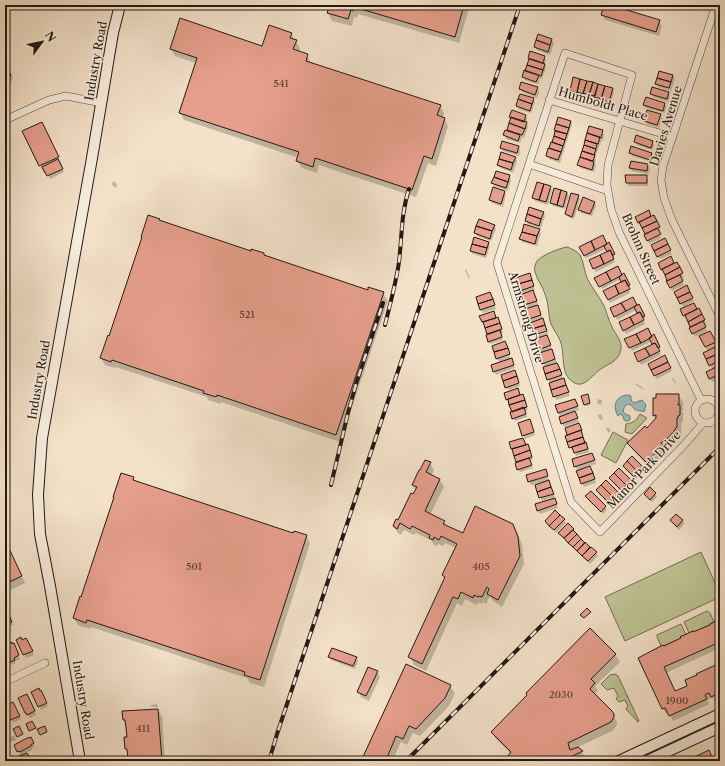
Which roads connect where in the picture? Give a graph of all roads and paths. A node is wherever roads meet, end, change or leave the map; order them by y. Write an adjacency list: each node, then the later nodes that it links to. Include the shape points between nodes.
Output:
1 (120, 5): 5 (main road, Industry Road)
2 (716, 5): 8 (street, Davies Avenue)
3 (565, 53): 4 (street, Armstrong Drive); 7 (street, Brohm Street, via 632,75)
4 (549, 100): 7 (street, Humboldt Place); 9 (street, Armstrong Drive)
5 (102, 103): 6 (street, via 66,96 49,100); 21 (main road, Industry Road, via 42,438 38,495 40,534)
6 (5, 120)
7 (619, 121): 8 (street, Humboldt Place); 10 (street, Brohm Street, via 608,165)
8 (673, 137): 11 (street, Davies Avenue, via 663,166 664,198 672,220)
9 (529, 164): 10 (street); 16 (street, Armstrong Drive, via 497,263 571,502)
10 (608, 191): 13 (street, Brohm Street, via 619,232)
11 (720, 317)
12 (717, 399): 13 (street, Manor Park Drive); 14 (street, Manor Park Drive)
13 (701, 400): 15 (street, via 694,412)
14 (719, 410): 15 (street, Manor Park Drive, via 716,419)
15 (703, 423): 16 (street, Manor Park Drive)
16 (600, 532)
17 (45, 663): 18 (street)
18 (5, 682)
19 (720, 714): 22 (main road)
20 (720, 727): 23 (main road)
21 (80, 761)
22 (619, 761)
23 (647, 761)

